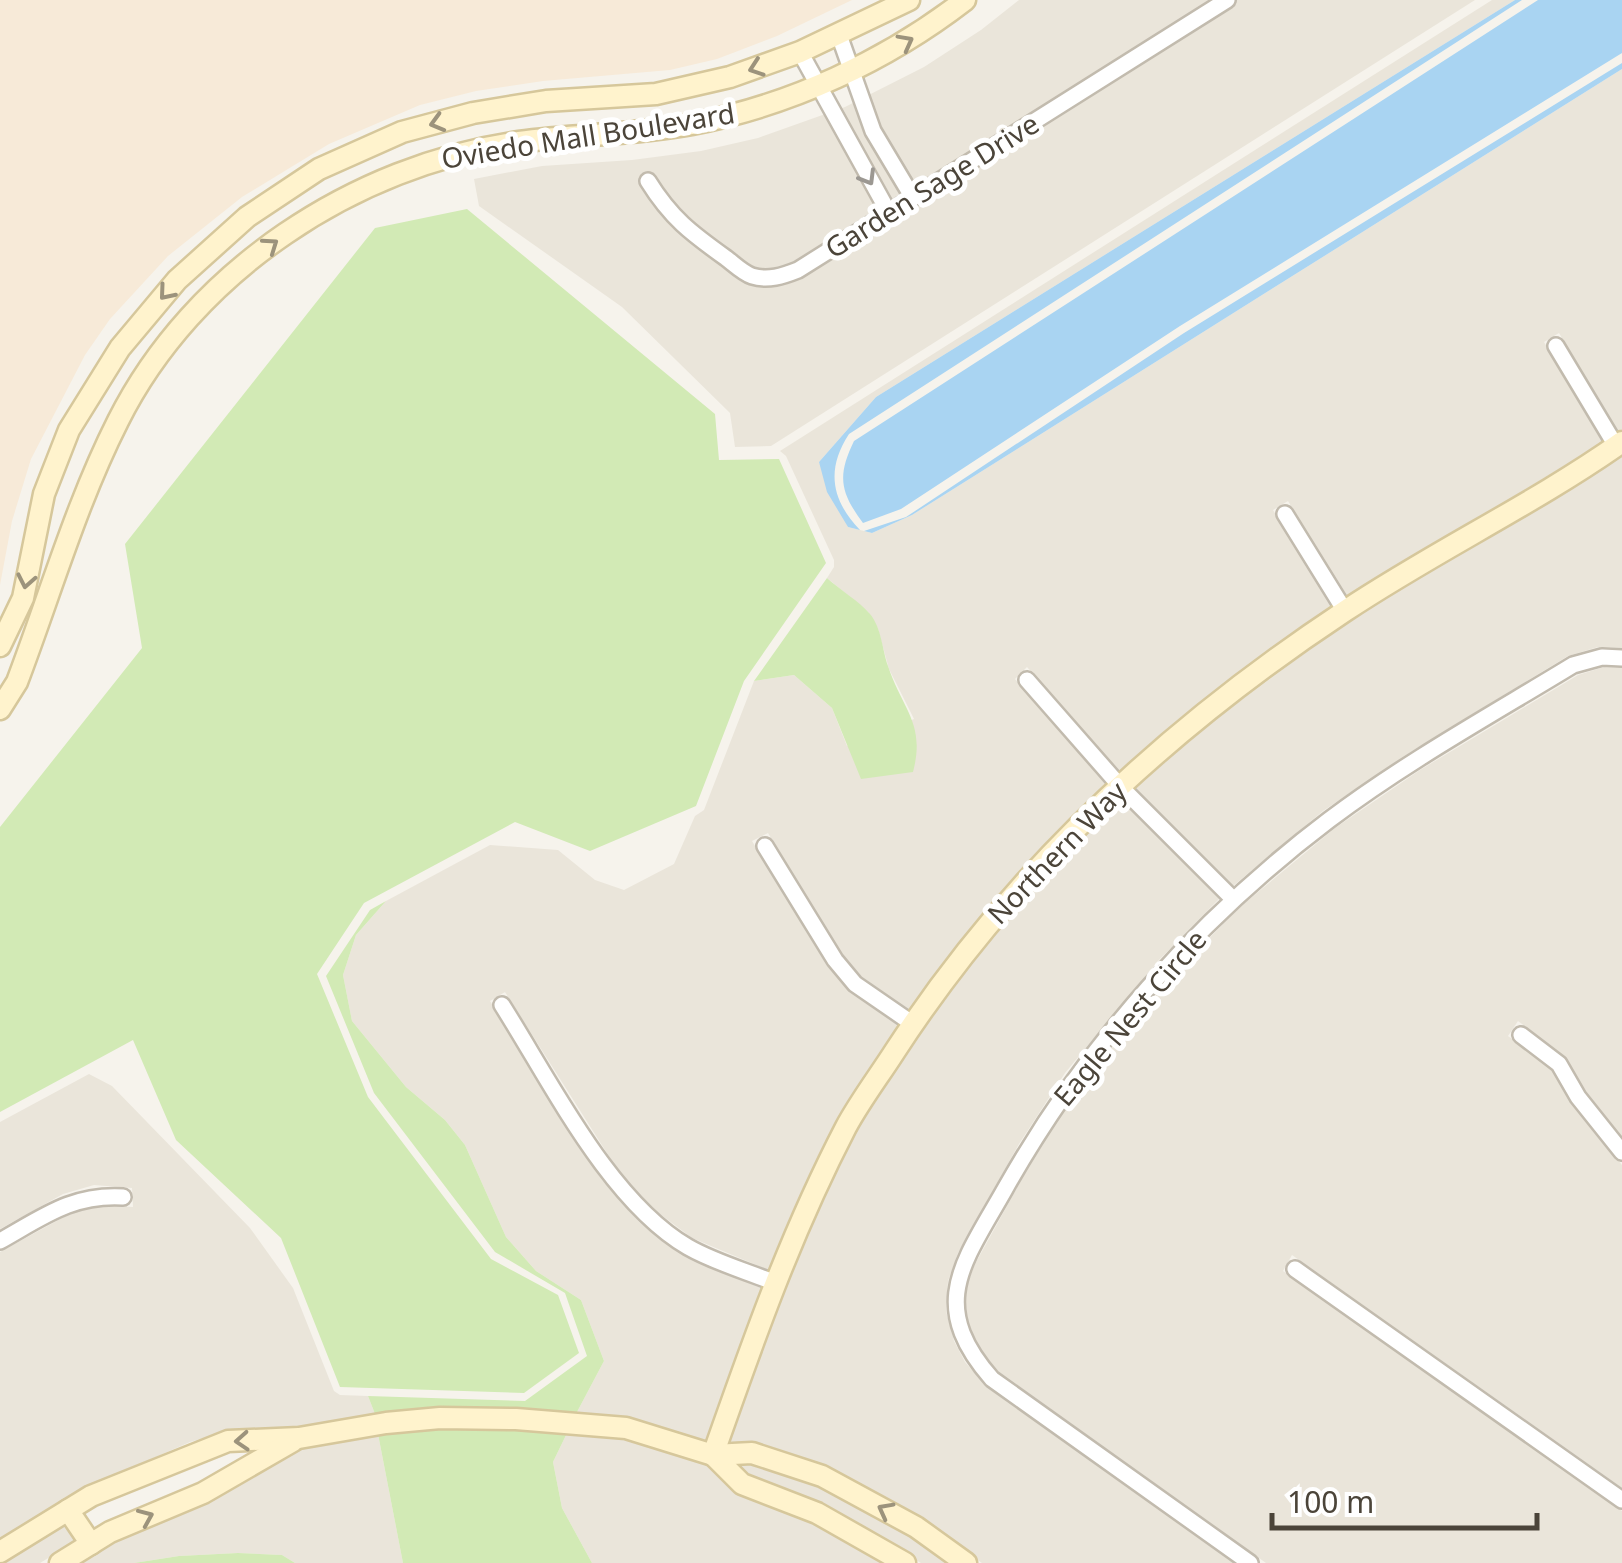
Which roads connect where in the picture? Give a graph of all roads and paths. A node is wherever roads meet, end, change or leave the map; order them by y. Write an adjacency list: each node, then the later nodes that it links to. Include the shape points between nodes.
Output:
1 (909, 0): 5 (street, Oviedo Mall Boulevard)
2 (966, 0): 7 (street, Oviedo Mall Boulevard, one-way to 2, via 923,33)
3 (1227, 0): 4 (street, Garden Sage Drive)
4 (1196, 9): 12 (street, Garden Sage Drive)
5 (839, 35): 6 (street, Oviedo Mall Boulevard); 7 (street)
6 (800, 52): 8 (street); 18 (street, Oviedo Mall Boulevard, one-way to 18, via 656,94 528,104 402,132 319,169 247,217 177,280 120,348 69,430 44,494 23,598)
7 (852, 71): 8 (street, Oviedo Mall Boulevard); 9 (street)
8 (820, 85): 10 (street); 21 (street, Oviedo Mall Boulevard, one-way to 8, via 17,682 87,487 120,416 210,293 271,244 346,198 442,156 691,124)
9 (873, 131): 10 (street); 12 (street)
10 (848, 142): 13 (street, one-way to 13)
11 (648, 180): 13 (street, Garden Sage Drive, via 682,227 749,275 768,278 798,270)
12 (913, 198): 13 (street, Garden Sage Drive)
13 (889, 213)
14 (1556, 346): 15 (street)
15 (1619, 444): 17 (street, Northern Way)
16 (1285, 514): 17 (street)
17 (1345, 611): 22 (street, Northern Way, via 1176,736)
18 (0, 646)
19 (1622, 658): 24 (street, Eagle Nest Circle, via 1573,665 1414,762)
20 (1028, 680): 22 (street)
21 (0, 709)
22 (1120, 786): 24 (street); 26 (street, Northern Way, via 979,933)
23 (765, 846): 26 (street, via 835,960 855,984)
24 (1233, 899): 42 (street, Eagle Nest Circle, via 1073,1079 966,1259 956,1313 972,1356 992,1379)
25 (502, 1006): 32 (street, via 610,1176 646,1216 689,1247)
26 (912, 1024): 32 (street, Northern Way, via 848,1123)
27 (1521, 1035): 28 (street, via 1559,1064)
28 (1622, 1152)
29 (123, 1197): 30 (street, via 68,1202)
30 (0, 1240)
31 (1295, 1268): 35 (street)
32 (773, 1282): 34 (street, Northern Way)
33 (299, 1438): 34 (street, via 440,1418 516,1419 626,1428); 36 (street, one-way to 36, via 228,1441); 37 (street, one-way to 33)
34 (713, 1456): 40 (street, via 742,1484 817,1513); 41 (street, one-way to 34, via 822,1476 752,1453)
35 (1622, 1500)
36 (68, 1510): 37 (street); 38 (street)
37 (91, 1544): 39 (street)
38 (0, 1552)
39 (60, 1563)
40 (905, 1563)
41 (966, 1563)
42 (1250, 1563)

